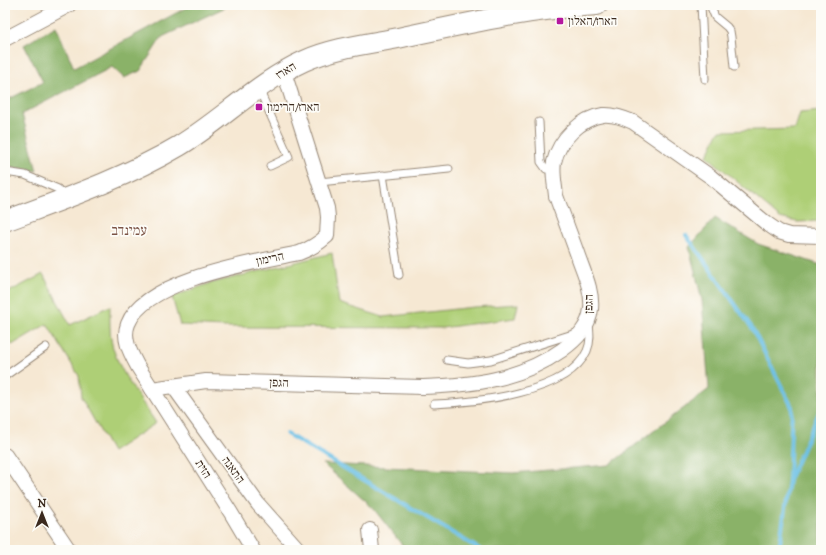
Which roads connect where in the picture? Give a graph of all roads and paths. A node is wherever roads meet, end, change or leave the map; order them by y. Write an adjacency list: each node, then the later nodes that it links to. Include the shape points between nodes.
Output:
1 (69, 5): 6 (street)
2 (597, 5): 5 (street, הארז)
3 (701, 5): 9 (lane)
4 (710, 5): 7 (lane, via 715,17 730,31)
5 (522, 9): 8 (street, הארז, via 334,51 306,60)
6 (5, 39)
7 (734, 67)
8 (284, 72): 10 (street, הארז); 17 (street, הרימון)
9 (705, 79)
10 (259, 88): 12 (lane, via 289,157); 18 (street, הארז, via 206,128 171,150)
11 (539, 122): 14 (lane, via 542,162 546,169)
12 (270, 166)
13 (449, 169): 16 (lane)
14 (554, 170): 20 (street, הגפן, via 554,161 570,133 594,118 612,115 633,122 732,193 779,232 789,235); 22 (street, הגפן, via 556,196 590,289 591,308)
15 (5, 172): 18 (lane, via 25,175 58,188)
16 (383, 175): 17 (lane); 21 (lane)
17 (319, 182): 27 (street, הרימון, via 328,217 327,236 320,242 299,253 225,269 183,282 144,302 134,312 128,325 126,339 138,367)
18 (64, 199): 19 (street, הארז)
19 (5, 221)
20 (821, 236)
21 (399, 275)
22 (586, 326): 24 (lane, via 491,360 468,363); 26 (street, הגפן, via 570,344 534,367 458,386 206,381); 28 (lane, via 591,337 587,351 578,364 547,383 505,397)
23 (46, 347): 25 (lane)
24 (447, 360)
25 (5, 376)
26 (173, 386): 27 (street, הגפן); 33 (street, התאנה, via 258,504)
27 (152, 389): 32 (street, הזית)
28 (434, 404)
29 (5, 455): 31 (street)
30 (370, 530): 34 (street)
31 (69, 550)
32 (253, 550)
33 (299, 550)
34 (372, 550)

